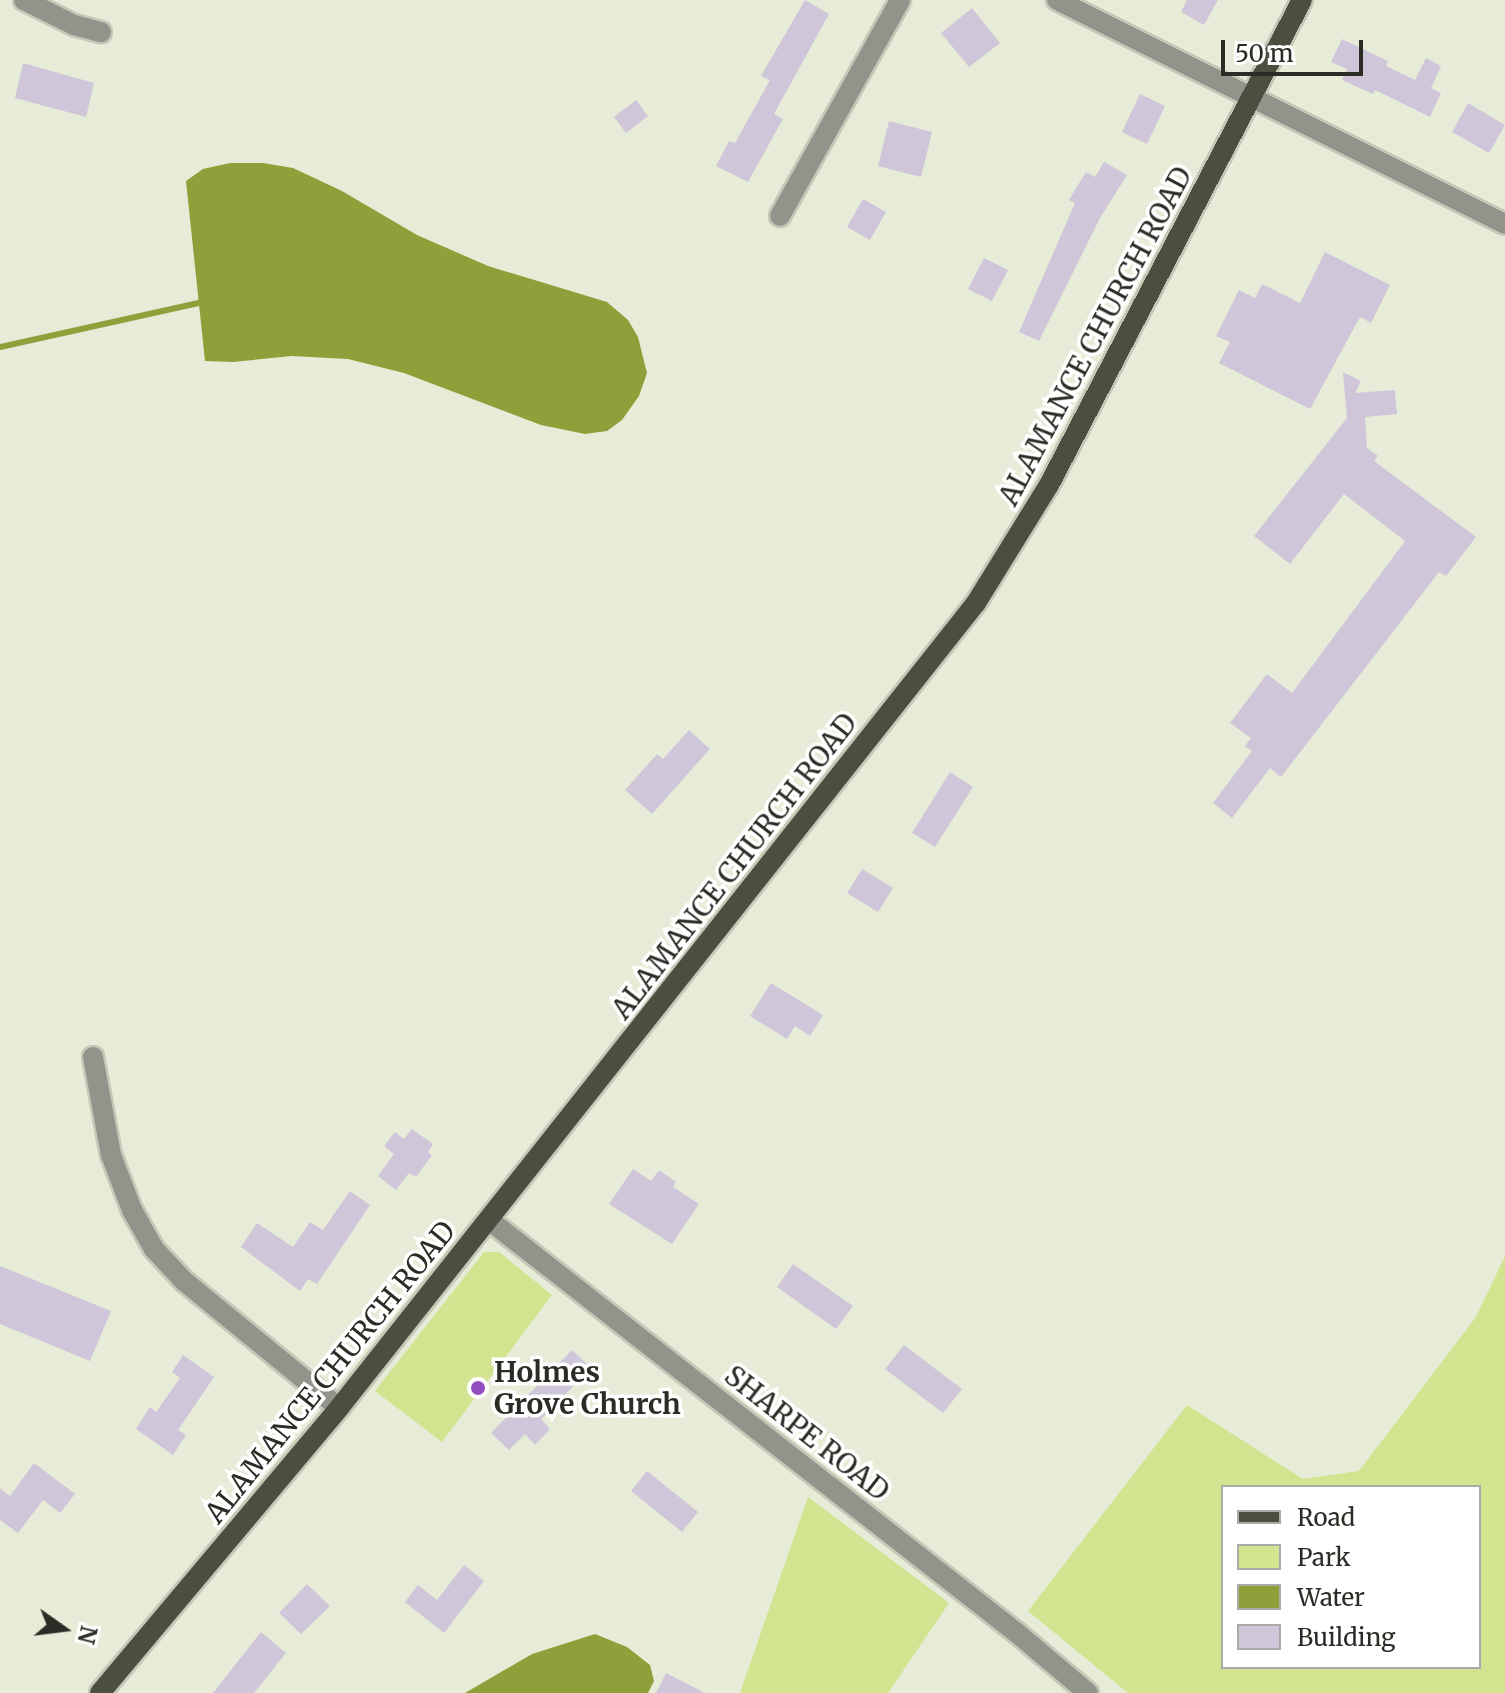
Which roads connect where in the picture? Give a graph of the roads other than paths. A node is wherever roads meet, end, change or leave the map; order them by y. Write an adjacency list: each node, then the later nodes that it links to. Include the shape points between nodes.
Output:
1 (24, 0): 5 (street)
2 (900, 0): 7 (street)
3 (1057, 0): 6 (street)
4 (1302, 0): 6 (main road, ALAMANCE CHURCH ROAD)
5 (101, 32)
6 (1251, 99): 8 (street); 10 (main road, ALAMANCE CHURCH ROAD, via 1049,485 976,603)
7 (780, 216)
8 (1505, 224)
9 (93, 1057): 11 (street, via 111,1155 154,1249 184,1281)
10 (489, 1220): 11 (main road, ALAMANCE CHURCH ROAD); 13 (street, SHARPE ROAD)
11 (339, 1408): 12 (main road, ALAMANCE CHURCH ROAD)
12 (100, 1693)
13 (1088, 1693)

